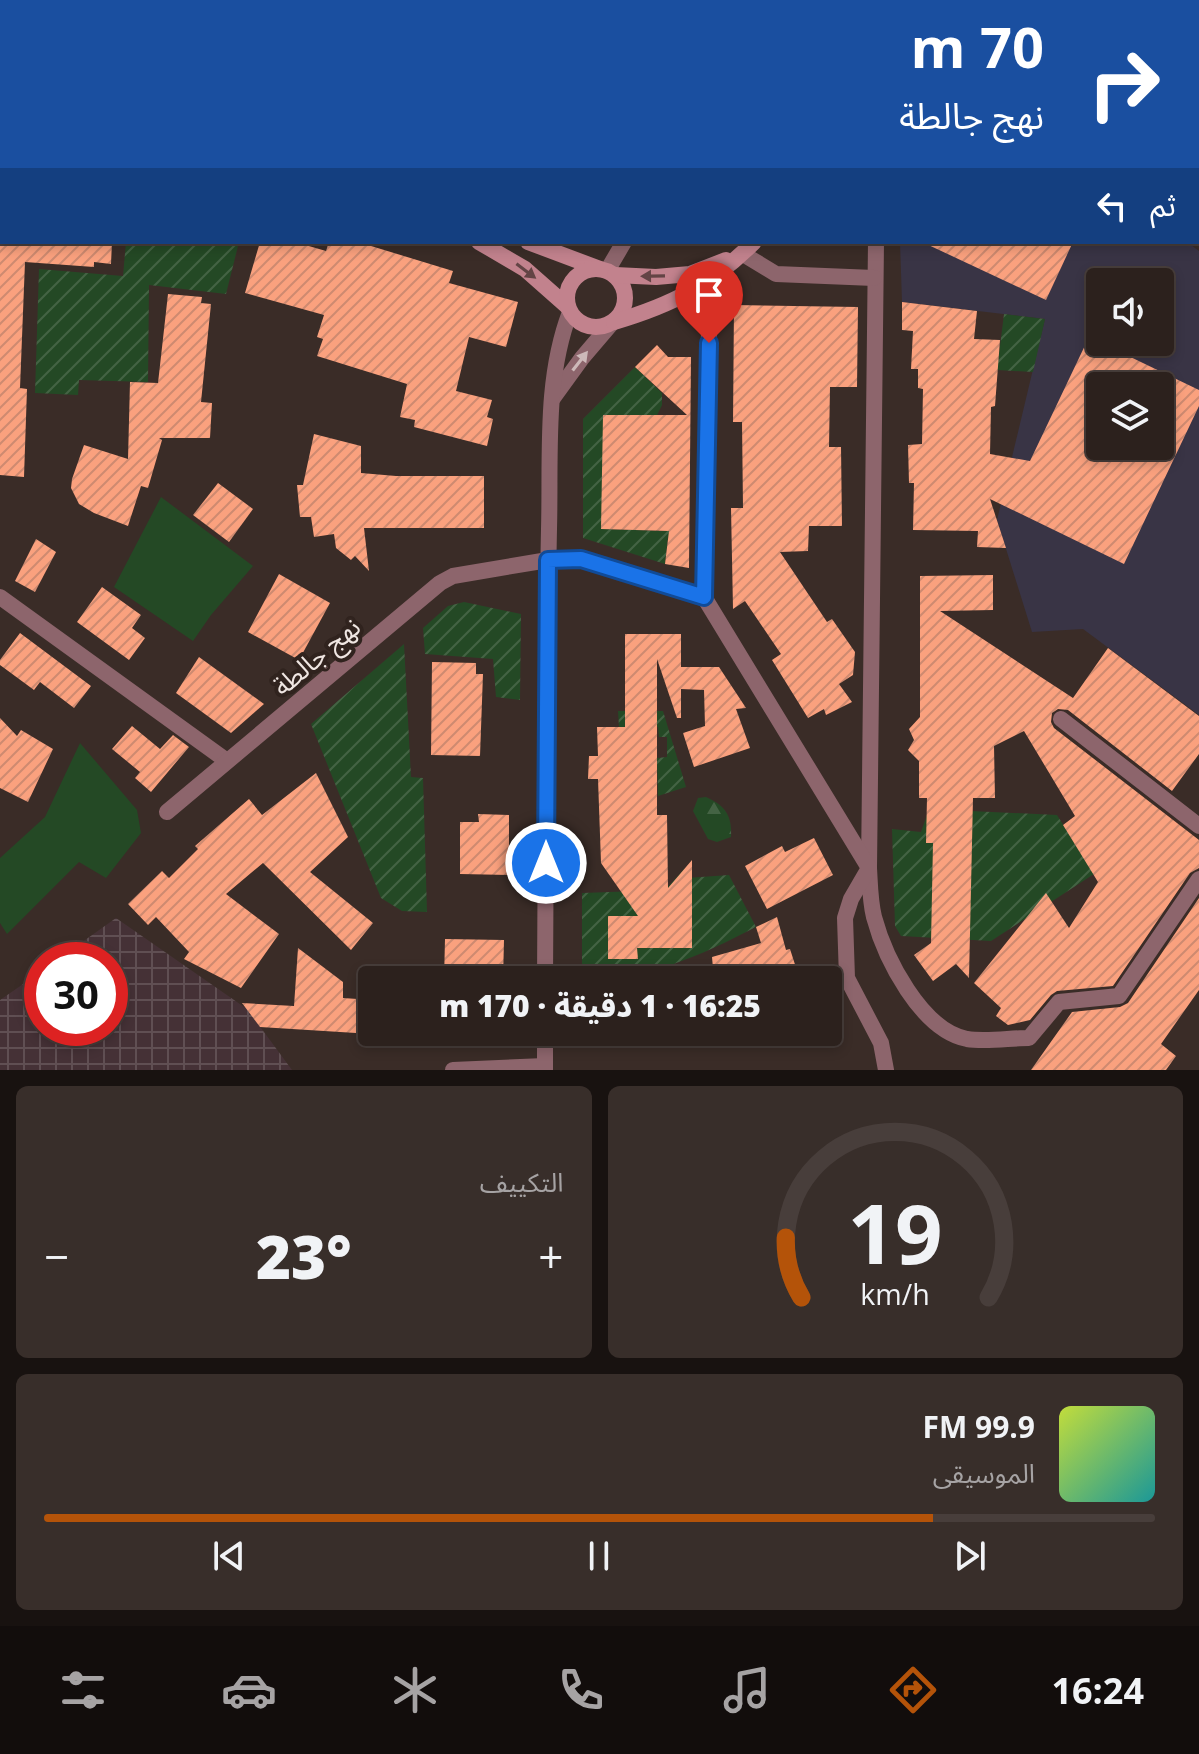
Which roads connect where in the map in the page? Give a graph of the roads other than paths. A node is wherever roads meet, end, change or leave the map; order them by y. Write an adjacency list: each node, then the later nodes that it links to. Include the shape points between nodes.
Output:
1 (482, 244): 9 (main road, one-way to 9, via 525,269)
2 (533, 244): 6 (main road)
3 (623, 244): 6 (street)
4 (876, 244): 7 (street)
5 (748, 248): 6 (main road, one-way to 6, via 690,274); 7 (street, via 776,274); 8 (main road)
6 (608, 272): 9 (main road, via 577,276 568,290); 10 (main road, via 625,290 626,299)
7 (874, 278): 19 (street)
8 (710, 279): 10 (main road, via 659,309); 14 (street)
9 (569, 309): 10 (main road, via 576,320 593,328); 11 (street, via 559,339)
10 (613, 323): 11 (street, one-way to 10)
11 (552, 400): 12 (street)
12 (548, 560): 14 (street, نهج جالطة, via 581,559); 16 (street, نهج جالطة, via 471,571 440,583); 21 (street)
13 (0, 597): 16 (street)
14 (704, 597): 19 (street)
15 (1061, 719): 18 (street)
16 (227, 761): 17 (street, نهج جالطة)
17 (167, 812)
18 (1199, 826)
19 (869, 868): 20 (street, via 873,913 900,976 929,1016 968,1039 1029,1038 1059,1002 1119,996); 25 (street, via 845,918 847,978 881,1043)
20 (1199, 879)
21 (545, 966)
22 (545, 1046): 23 (street)
23 (545, 1068): 24 (street)
24 (453, 1070)
25 (886, 1070)

